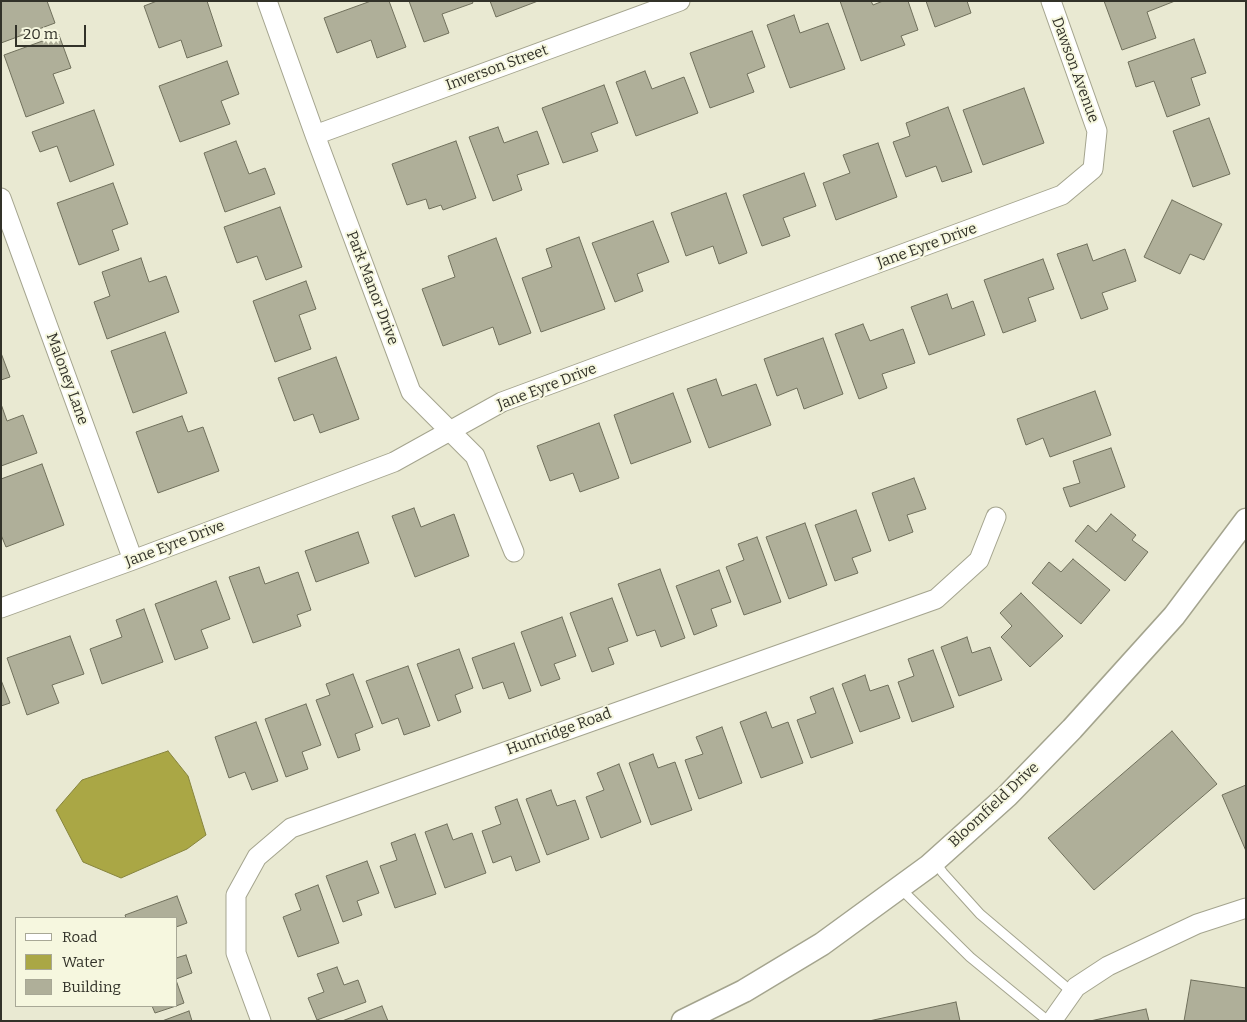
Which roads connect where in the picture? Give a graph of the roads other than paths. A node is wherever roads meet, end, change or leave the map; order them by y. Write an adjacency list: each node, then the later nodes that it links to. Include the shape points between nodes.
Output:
1 (267, 1): 4 (street, Park Manor Drive)
2 (680, 1): 4 (street, Inverson Street)
3 (1051, 1): 5 (street, Dawson Avenue, via 1097,131)
4 (315, 135): 7 (street, Park Manor Drive, via 411,392)
5 (1092, 169): 7 (street, Jane Eyre Drive, via 1062,195 502,402)
6 (1, 198): 11 (street, Maloney Lane)
7 (450, 431): 10 (street, Park Manor Drive, via 476,456); 11 (street, Jane Eyre Drive, via 394,462)
8 (996, 517): 17 (street, Huntridge Road, via 980,560 936,599 290,828 257,857 236,895 236,953)
9 (1246, 520): 13 (street, Bloomfield Drive, via 1174,616 1072,729)
10 (514, 552)
11 (133, 560): 12 (street, Jane Eyre Drive)
12 (1, 608)
13 (935, 861): 14 (street, Bloomfield Drive); 16 (lane, via 980,914)
14 (900, 888): 18 (street, Bloomfield Drive, via 822,944 744,991); 19 (lane, via 970,957)
15 (1246, 908): 16 (street, via 1197,924 1108,966)
16 (1072, 992): 20 (street)
17 (262, 1021)
18 (683, 1021)
19 (1048, 1021)
20 (1052, 1021)

